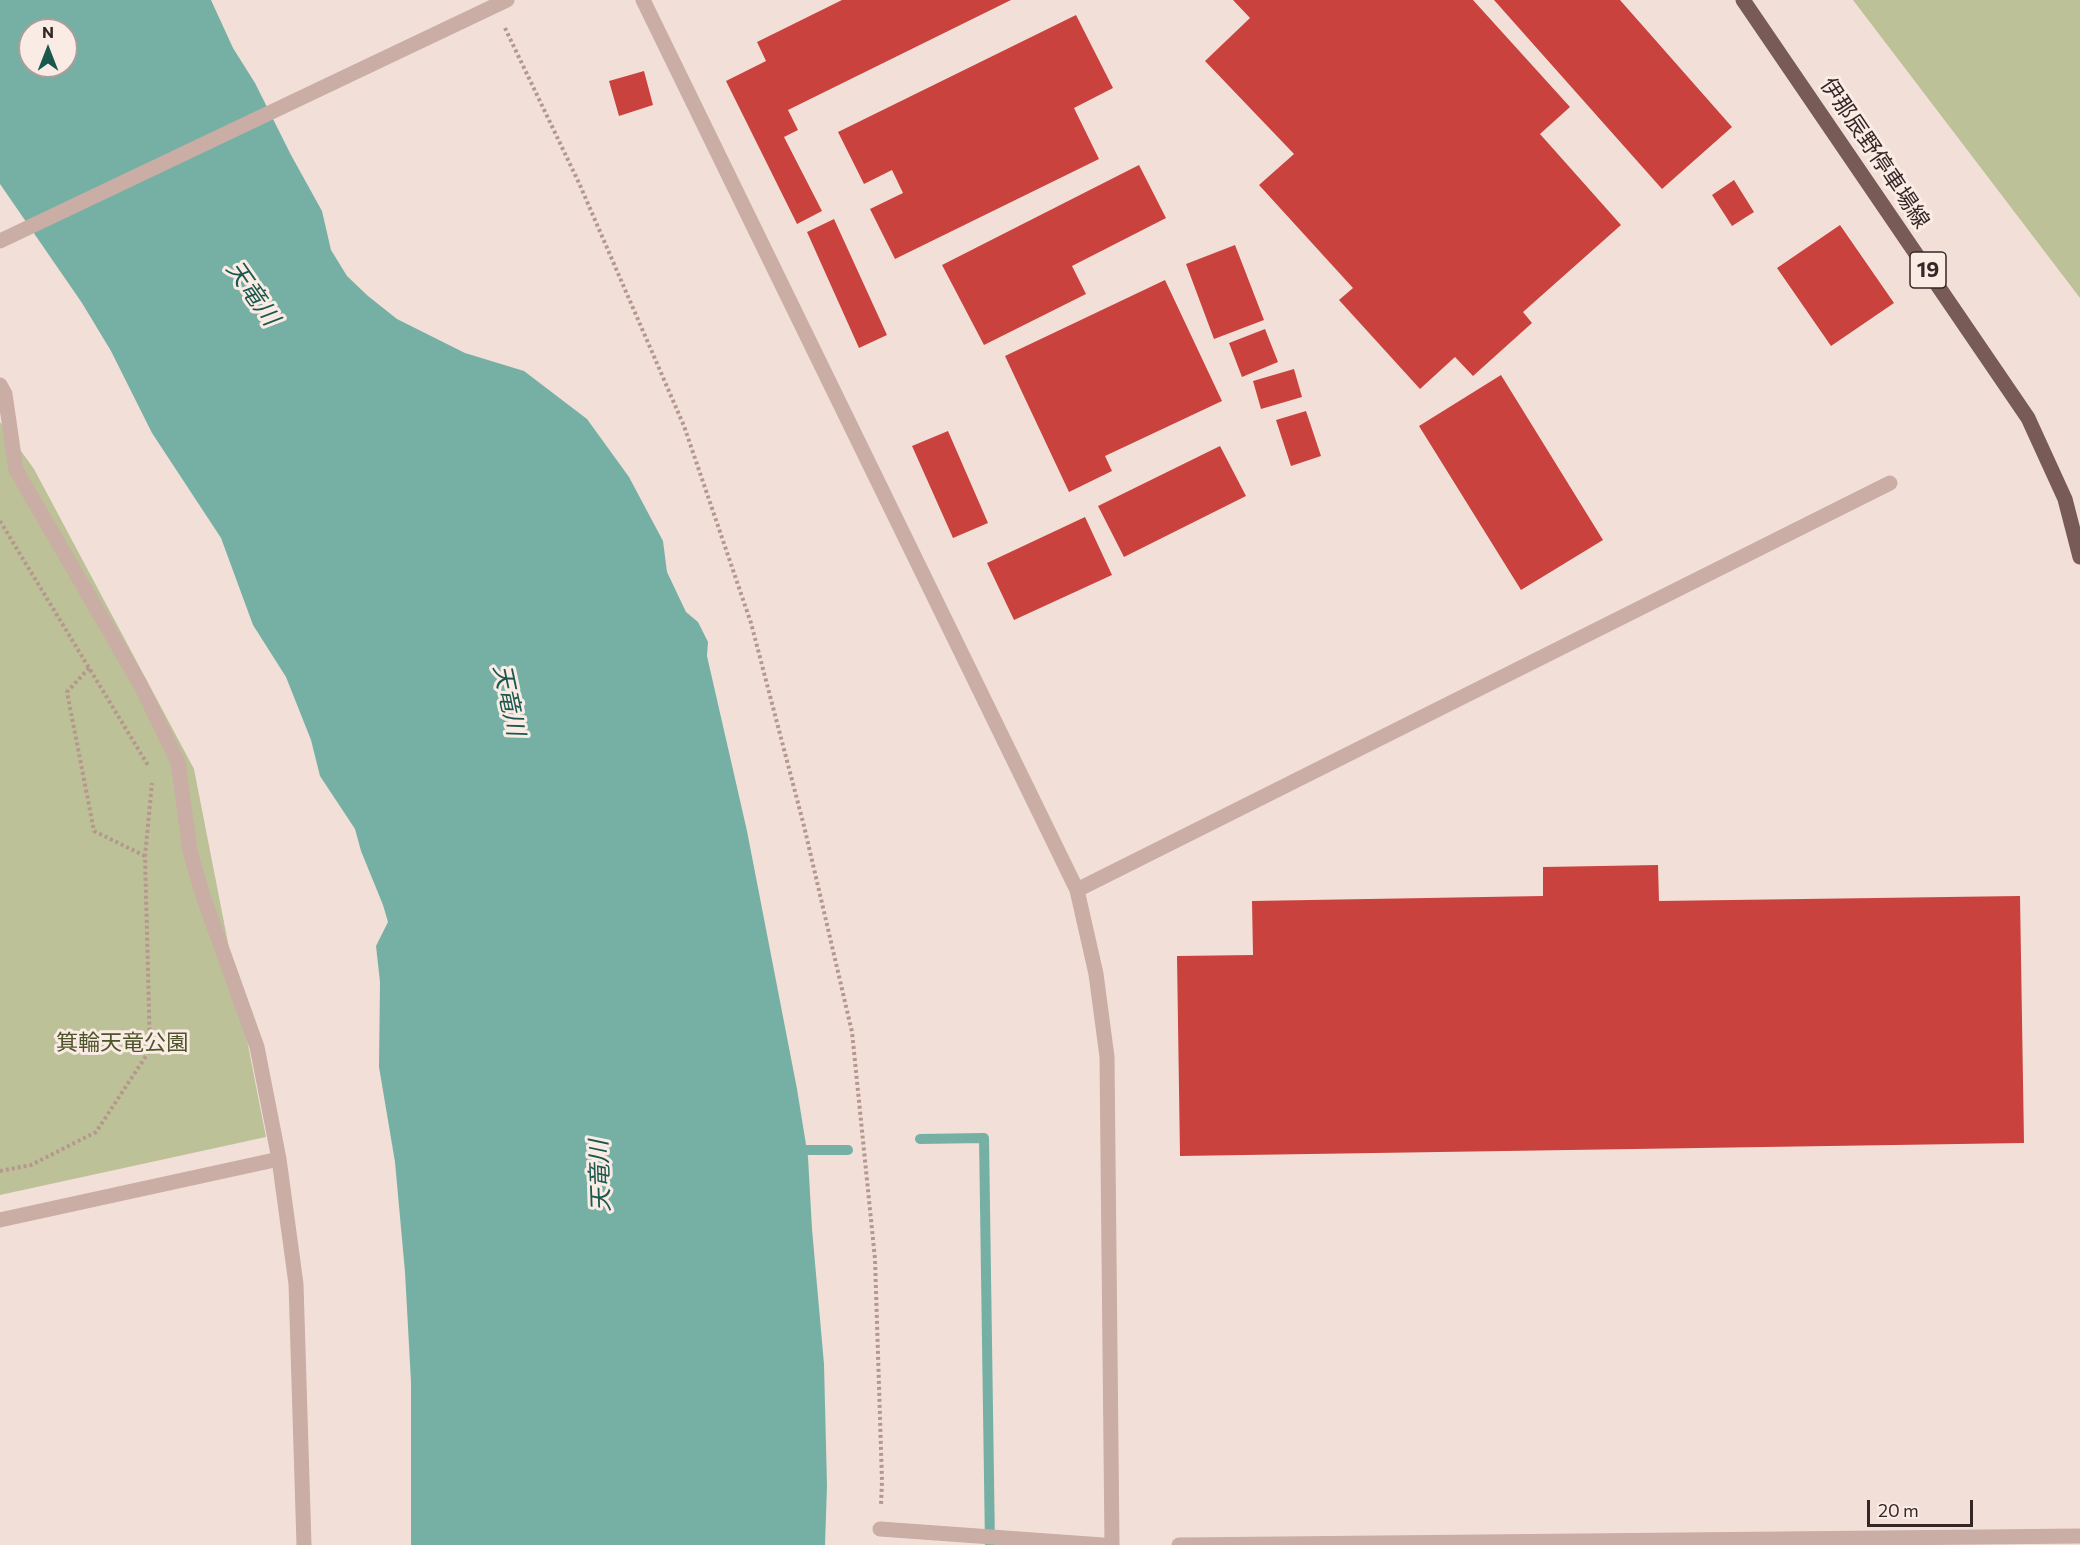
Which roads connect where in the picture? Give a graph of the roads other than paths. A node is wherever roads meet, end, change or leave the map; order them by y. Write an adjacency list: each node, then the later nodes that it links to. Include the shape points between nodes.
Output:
1 (643, 0): 8 (street)
2 (1743, 0): 7 (main road, 伊那辰野停車場線 / 19, via 2028,418 2064,499)
3 (501, 3): 4 (street)
4 (0, 241)
5 (0, 386): 9 (street, via 5,394 16,470 140,684 178,762 190,851 256,1047)
6 (1890, 483): 8 (street)
7 (2080, 557)
8 (1077, 890): 15 (street, via 1096,974 1107,1057)
9 (279, 1159): 10 (street); 13 (street, via 296,1284)
10 (0, 1220)
11 (880, 1528): 14 (street)
12 (2080, 1536): 16 (street)
13 (304, 1545)
14 (1103, 1545)
15 (1113, 1545)
16 (1179, 1545)

